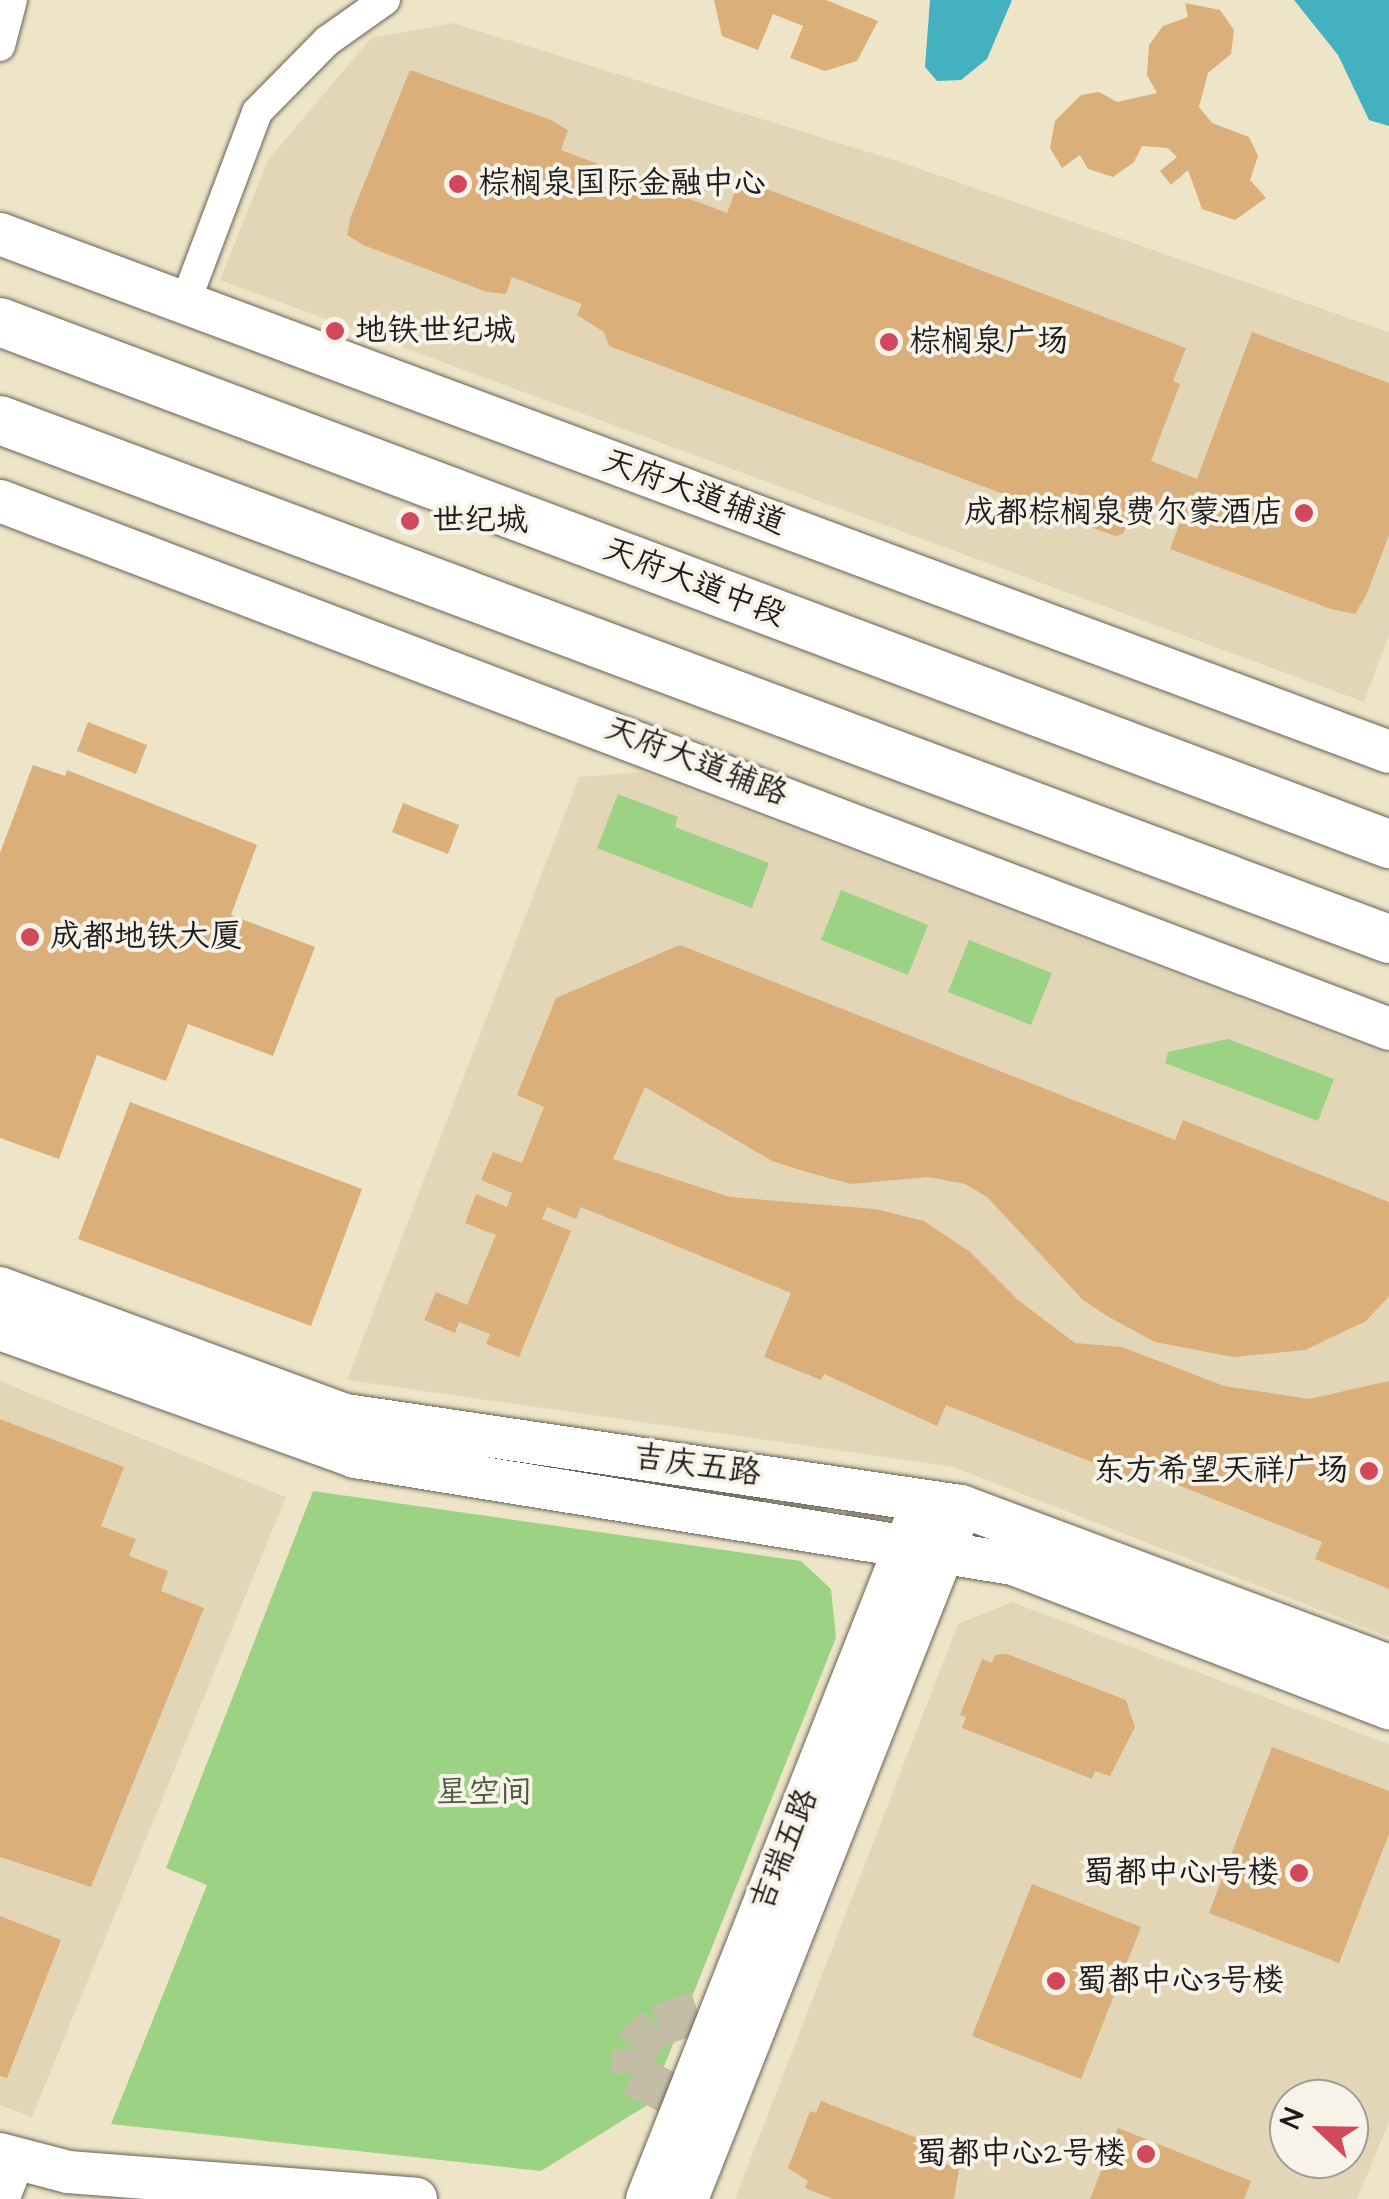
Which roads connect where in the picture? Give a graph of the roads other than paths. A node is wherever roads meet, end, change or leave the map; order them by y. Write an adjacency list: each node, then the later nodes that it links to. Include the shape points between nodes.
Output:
1 (12, 0): 3 (street)
2 (385, 0): 5 (street, via 326,41 257,112)
3 (0, 46)
4 (0, 234): 5 (street, 天府大道辅道)
5 (185, 303): 9 (street, 天府大道辅道)
6 (0, 322): 10 (main road, 天府大道中段)
7 (0, 420): 11 (main road)
8 (0, 500): 12 (street, 天府大道辅路)
9 (1389, 752)
10 (1389, 844)
11 (1389, 938)
12 (1389, 1029)
13 (0, 1288): 15 (street, 吉庆五路, via 346,1416)
14 (0, 1329): 16 (street, 吉庆五路, via 355,1456)
15 (942, 1503): 16 (street, 吉瑞五路); 17 (street, 吉庆五路)
16 (925, 1547): 18 (street, 吉庆五路, via 1013,1564); 21 (street, 吉瑞五路, via 709,2014); 22 (street, 吉瑞五路)
17 (1389, 1666)
18 (1389, 1708)
19 (5, 2170): 20 (street)
20 (416, 2199)
21 (648, 2199)
22 (687, 2199)

